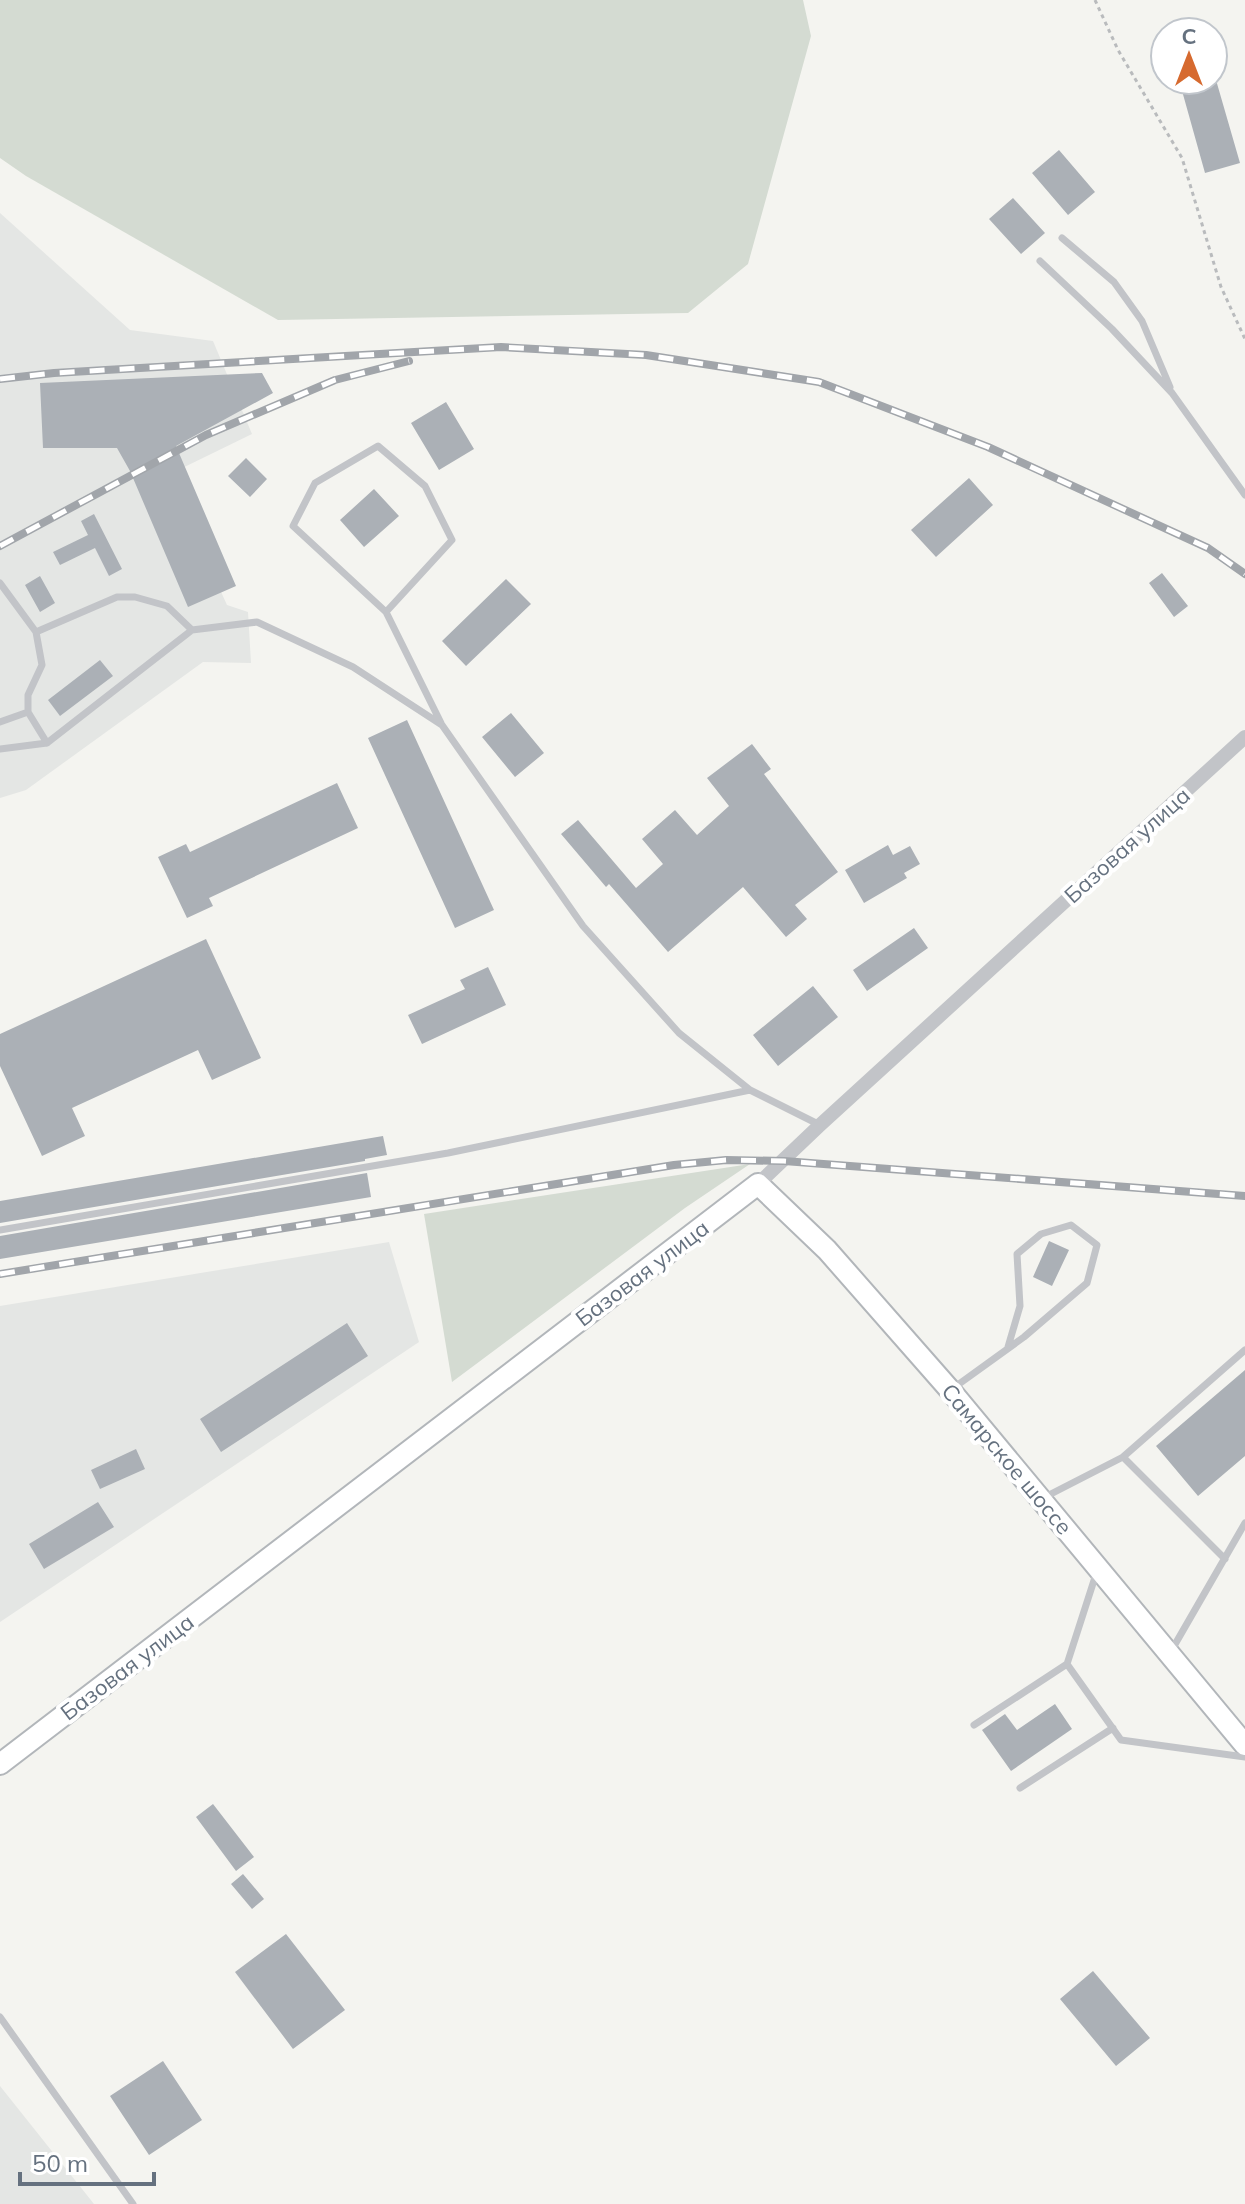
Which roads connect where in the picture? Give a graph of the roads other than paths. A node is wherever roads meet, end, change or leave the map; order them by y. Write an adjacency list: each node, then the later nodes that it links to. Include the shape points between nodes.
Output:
1 (1062, 238): 3 (lane, via 1114,282 1142,321)
2 (1040, 261): 3 (lane)
3 (1172, 393): 4 (lane)
4 (1245, 495)
5 (0, 583): 8 (lane)
6 (386, 612): 6 (lane, via 293,526 315,483 378,446 425,486 452,540); 11 (lane)
7 (192, 630): 8 (lane, via 167,606 117,597); 11 (lane, via 257,622 353,667); 13 (lane)
8 (36, 632): 9 (lane, via 42,665 28,695)
9 (28, 712): 10 (lane); 13 (lane)
10 (0, 722)
11 (442, 725): 15 (lane, via 583,926 679,1033)
12 (1245, 737): 16 (street, Базовая улица)
13 (47, 743): 14 (lane)
14 (0, 749)
15 (750, 1090): 16 (lane); 18 (lane, via 448,1153)
16 (820, 1125): 17 (street, Базовая улица)
17 (758, 1184): 21 (street, Самарское шоссе, via 827,1250); 33 (street, Базовая улица)
18 (0, 1230)
19 (1008, 1347): 19 (lane, via 1087,1283 1097,1245 1071,1225 1041,1234 1017,1254 1020,1306); 21 (lane)
20 (1245, 1350): 22 (lane)
21 (950, 1390): 23 (street, Самарское шоссе)
22 (1123, 1457): 23 (lane); 25 (lane)
23 (1041, 1499): 26 (street, Самарское шоссе)
24 (1245, 1523): 25 (lane)
25 (1225, 1559): 27 (lane)
26 (1098, 1569): 27 (street, Самарское шоссе); 28 (lane)
27 (1169, 1655): 31 (street, Самарское шоссе)
28 (1067, 1664): 29 (lane); 30 (lane)
29 (974, 1725)
30 (1113, 1728): 32 (lane, via 1121,1740); 34 (lane)
31 (1245, 1745)
32 (1245, 1757)
33 (0, 1764)
34 (1020, 1788)
35 (0, 2017): 36 (lane)
36 (133, 2204)

